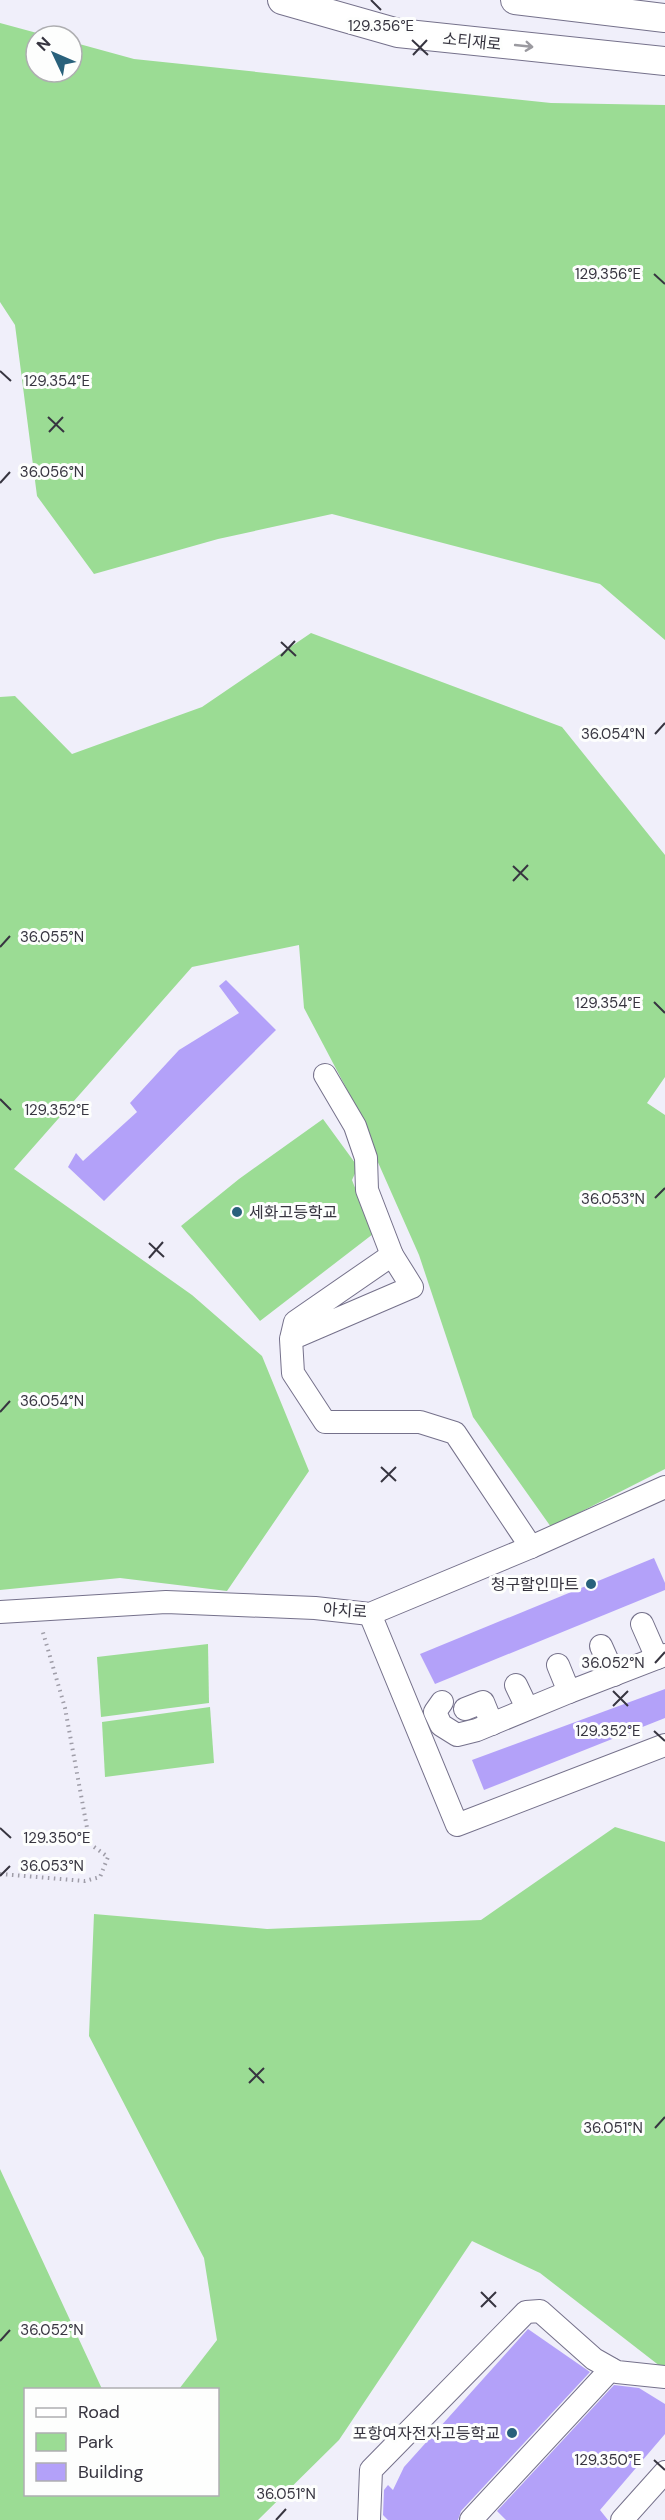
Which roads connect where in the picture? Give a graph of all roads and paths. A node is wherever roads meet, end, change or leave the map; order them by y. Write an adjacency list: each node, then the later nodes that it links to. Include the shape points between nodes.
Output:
1 (282, 0): 4 (main road, 소티재로, one-way to 4, via 398,33)
2 (515, 0): 3 (main road)
3 (665, 18)
4 (665, 61)
5 (325, 1075): 6 (street, via 355,1126 366,1158 367,1190)
6 (392, 1256): 7 (street, via 295,1322); 7 (street, via 412,1287)
7 (291, 1339): 9 (street, via 293,1373 325,1422 420,1422 456,1433)
8 (664, 1492): 9 (street, 아치로)
9 (531, 1547): 12 (street, 아치로)
10 (36, 1610): 11 (street, 아치로); 12 (street, 아치로, via 166,1602); 25 (path, via 65,1708 90,1844 108,1857 99,1877 86,1881)
11 (0, 1612)
12 (370, 1614): 24 (street, via 457,1825)
13 (642, 1624): 15 (street)
14 (601, 1646): 17 (street)
15 (661, 1656): 17 (street)
16 (558, 1665): 19 (street)
17 (614, 1674): 19 (street)
18 (516, 1685): 21 (street)
19 (570, 1692): 21 (street)
20 (442, 1702): 23 (street, via 435,1712 441,1725 457,1735)
21 (526, 1708): 23 (street)
22 (465, 1709): 23 (street, via 483,1702)
23 (492, 1724)
24 (665, 1745)
25 (0, 1874)
26 (611, 2369): 27 (street); 29 (street, via 594,2359 540,2311 526,2312 371,2470); 30 (street)
27 (665, 2377)
28 (665, 2472): 31 (street)
29 (369, 2520)
30 (471, 2520)
31 (622, 2520)

